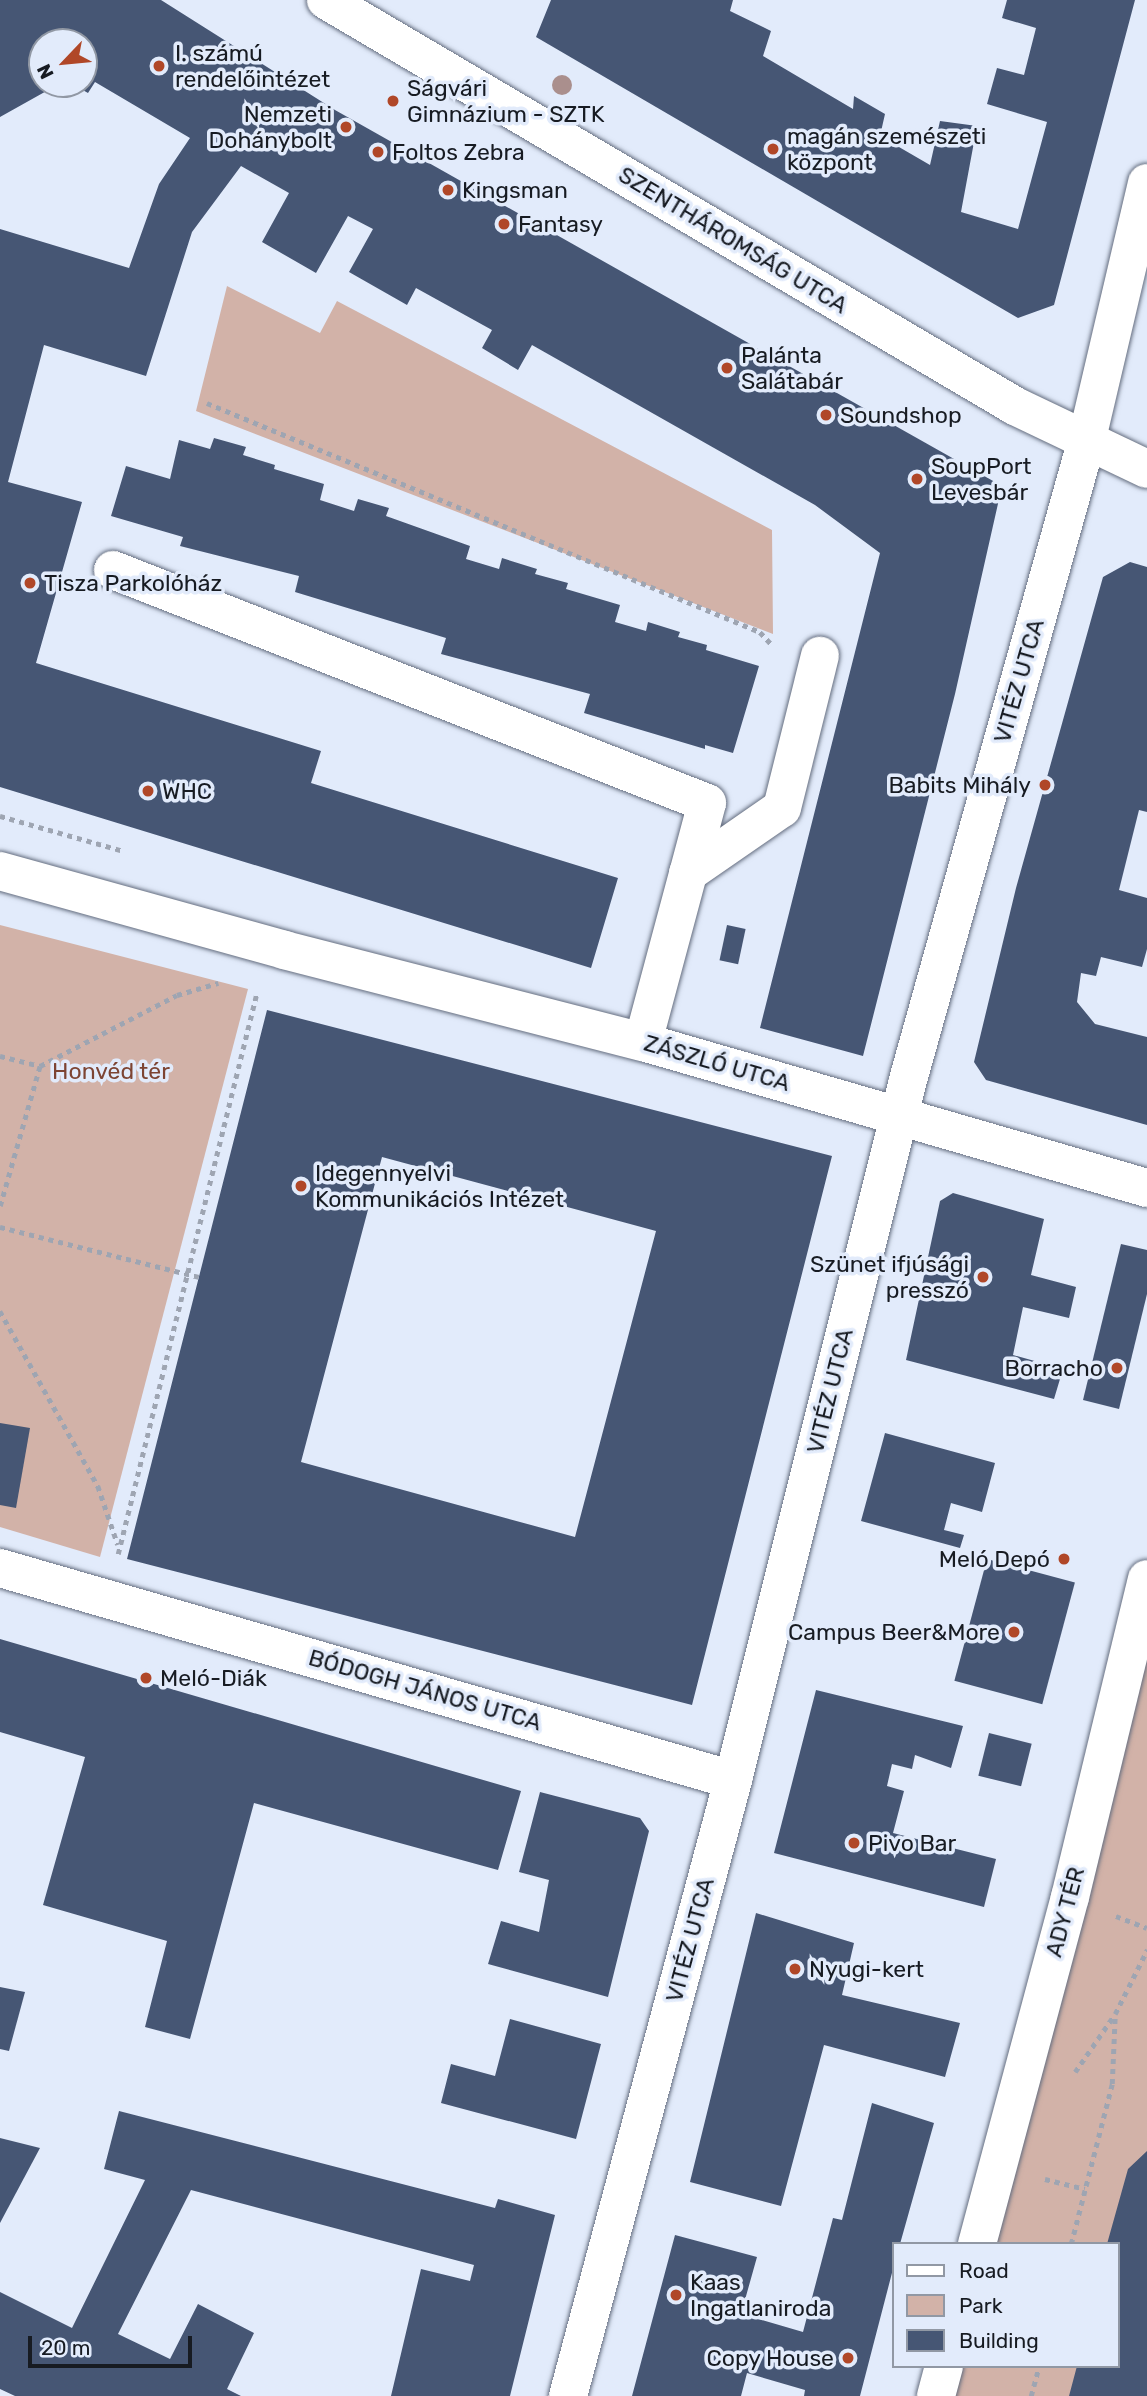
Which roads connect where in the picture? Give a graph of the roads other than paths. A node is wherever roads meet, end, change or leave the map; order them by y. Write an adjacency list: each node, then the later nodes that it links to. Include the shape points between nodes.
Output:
1 (326, 0): 3 (street, SZENTHÁROMSÁG UTCA, via 1015,406)
2 (1147, 183): 3 (street, VITÉZ UTCA)
3 (1086, 443): 4 (street, SZENTHÁROMSÁG UTCA); 10 (street, VITÉZ UTCA)
4 (1147, 469)
5 (113, 570): 8 (street, via 707,803)
6 (816, 672): 8 (street, via 782,808)
7 (0, 871): 9 (street, ZÁSZLÓ UTCA)
8 (688, 873): 9 (street)
9 (643, 1042): 10 (street, ZÁSZLÓ UTCA)
10 (899, 1115): 11 (street, ZÁSZLÓ UTCA); 14 (street, VITÉZ UTCA)
11 (1147, 1188)
12 (0, 1568): 14 (street, BÓDOGH JÁNOS UTCA)
13 (1147, 1580): 15 (street, ADY TÉR, via 1070,1896)
14 (733, 1780): 17 (street, VITÉZ UTCA)
15 (978, 2242)
16 (943, 2368): 18 (street)
17 (568, 2396)
18 (936, 2396)

